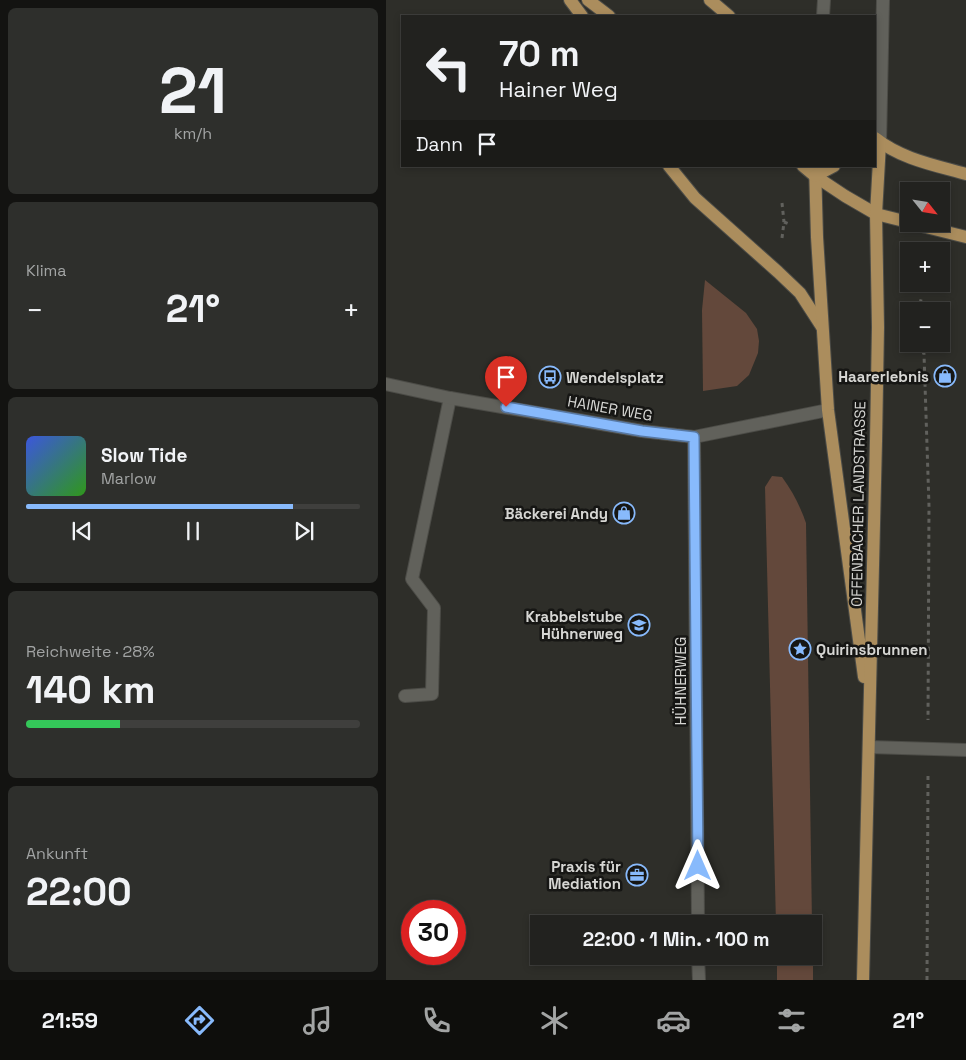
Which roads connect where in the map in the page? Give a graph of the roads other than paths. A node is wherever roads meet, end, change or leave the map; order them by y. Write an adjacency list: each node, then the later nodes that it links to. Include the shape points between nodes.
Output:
1 (570, 0): 6 (main road)
2 (588, 0): 7 (main road)
3 (710, 0): 8 (main road)
4 (824, 0): 9 (street)
5 (883, 0): 10 (street)
6 (581, 15)
7 (608, 15)
8 (728, 15)
9 (823, 15)
10 (877, 142): 14 (main road, via 906,157); 15 (main road, OFFENBACHER LANDSTRASSE)
11 (670, 167): 19 (main road, via 695,198 800,292)
12 (830, 167): 13 (main road)
13 (815, 171): 15 (main road, via 845,196); 19 (main road, OFFENBACHER LANDSTRASSE)
14 (966, 174)
15 (876, 214): 16 (main road); 25 (main road, OFFENBACHER LANDSTRASSE, via 878,327)
16 (900, 220)
17 (946, 232): 18 (main road)
18 (966, 237)
19 (823, 329): 22 (main road, OFFENBACHER LANDSTRASSE)
20 (386, 384): 21 (street, HAINER WEG)
21 (450, 398): 23 (street, HAINER WEG); 24 (street, via 412,579 434,608 432,694)
22 (828, 410): 23 (street, HAINER WEG); 25 (main road, OFFENBACHER LANDSTRASSE)
23 (694, 437): 28 (street, HÜHNERWEG)
24 (406, 696)
25 (869, 716): 26 (main road, OFFENBACHER LANDSTRASSE)
26 (869, 747): 27 (street); 31 (main road, OFFENBACHER LANDSTRASSE)
27 (966, 750)
28 (698, 915)
29 (698, 965): 30 (street)
30 (698, 980)
31 (864, 980)

